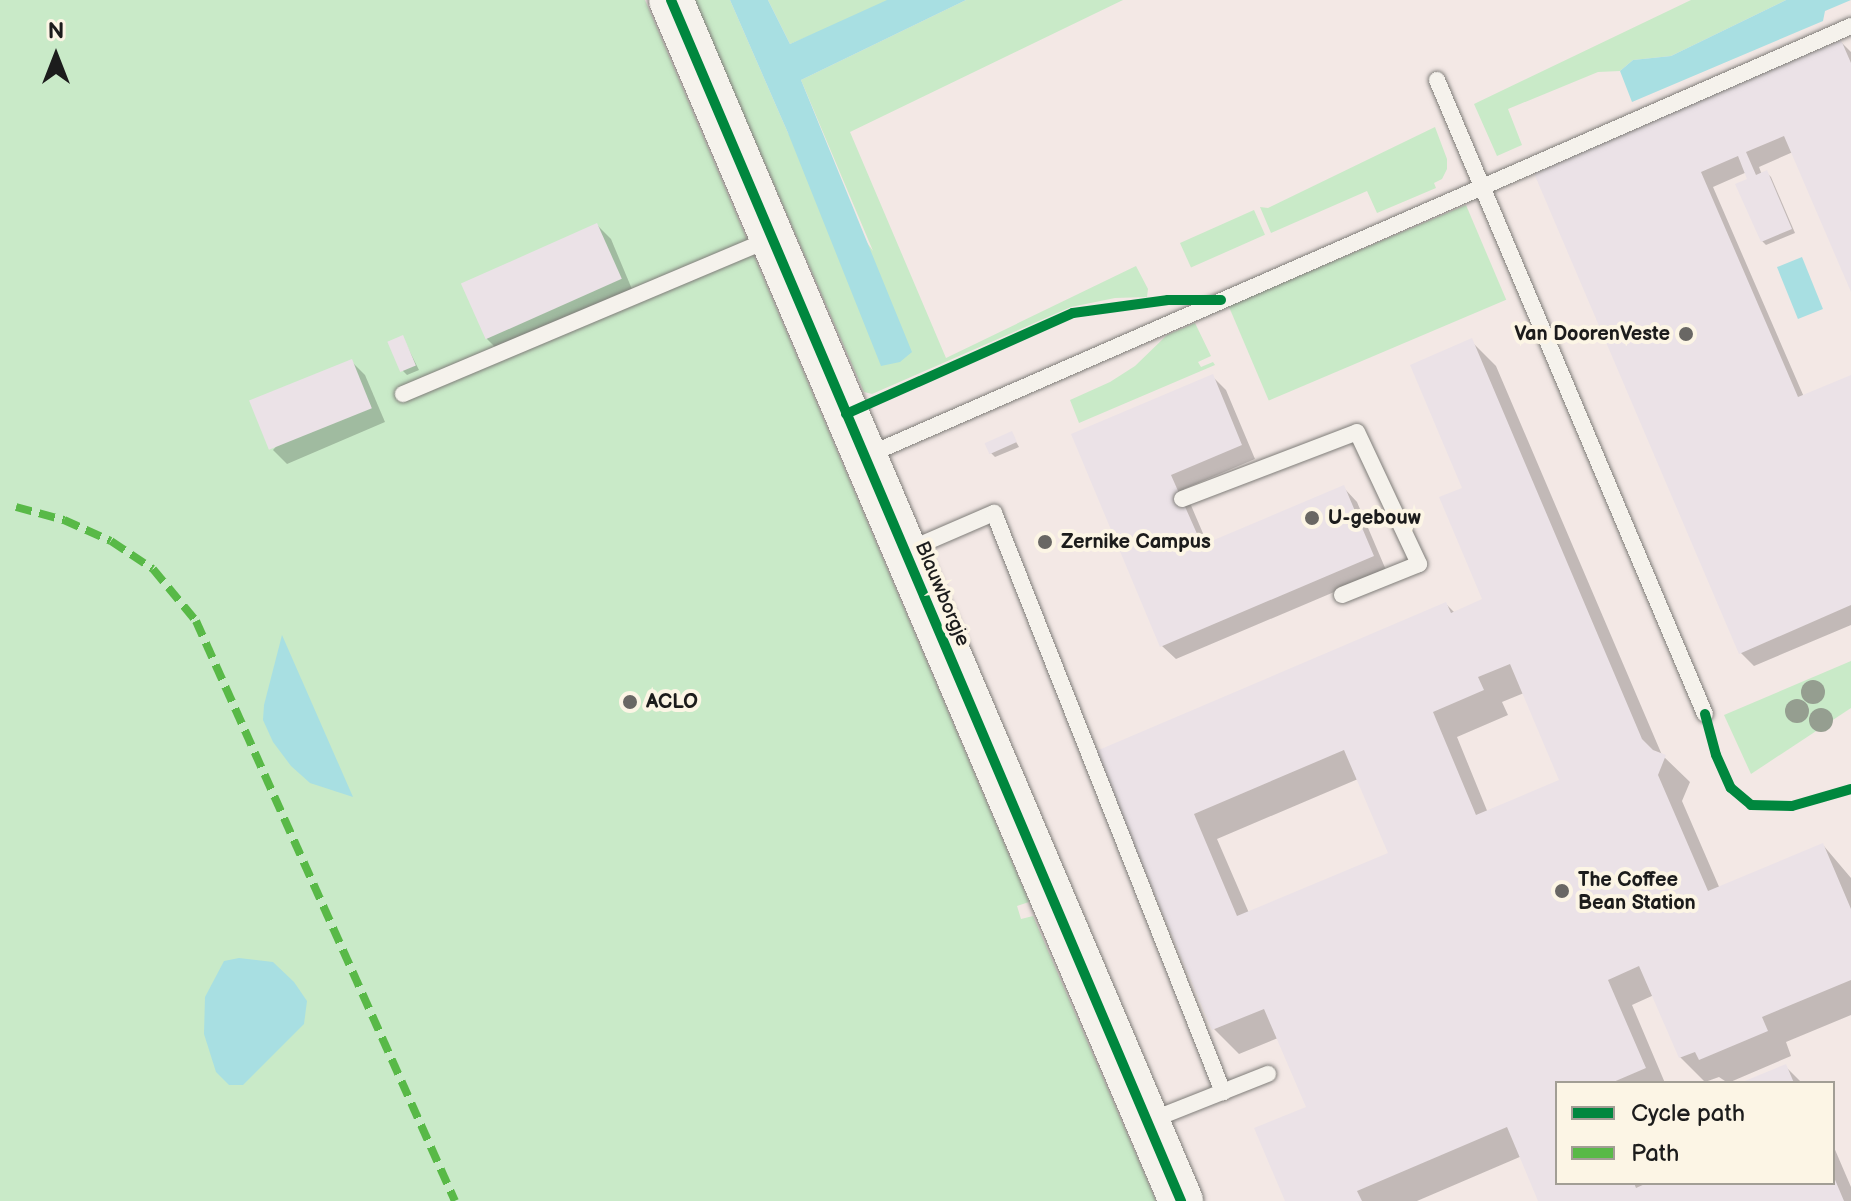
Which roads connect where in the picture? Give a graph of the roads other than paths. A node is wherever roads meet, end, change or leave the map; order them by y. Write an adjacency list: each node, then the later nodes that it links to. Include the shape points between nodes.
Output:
1 (671, 0): 5 (street, Blauwborgje)
2 (1851, 26): 4 (lane)
3 (1437, 80): 4 (lane)
4 (1482, 186): 7 (lane); 11 (lane)
5 (773, 238): 6 (lane); 7 (street, Blauwborgje)
6 (403, 394)
7 (865, 456): 9 (street, Blauwborgje)
8 (1182, 499): 10 (lane, via 1357,432 1419,564)
9 (905, 552): 13 (lane, via 994,513); 14 (street, Blauwborgje)
10 (1342, 595)
11 (1705, 714)
12 (1268, 1074): 13 (lane)
13 (1223, 1092): 14 (lane)
14 (1147, 1121): 15 (street, Blauwborgje)
15 (1181, 1201)

